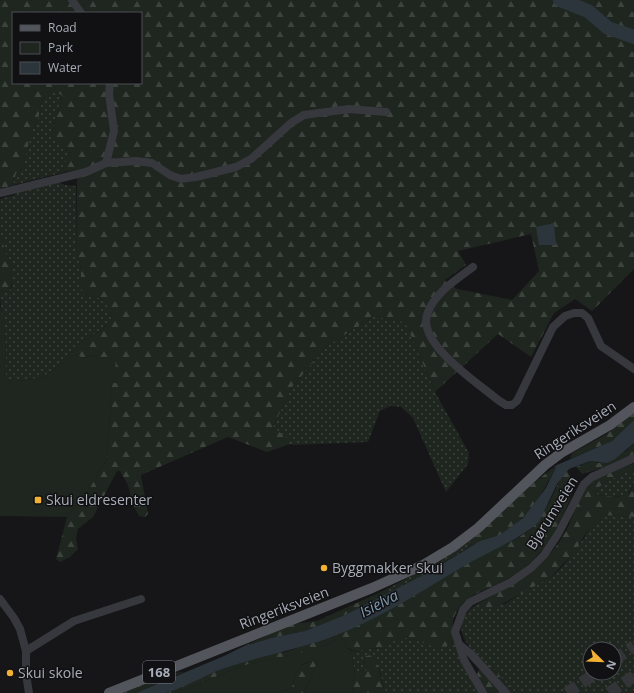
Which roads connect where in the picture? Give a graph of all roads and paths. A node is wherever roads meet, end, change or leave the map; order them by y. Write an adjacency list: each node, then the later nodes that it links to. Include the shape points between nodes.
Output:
1 (72, 0): 2 (street)
2 (80, 12)
3 (110, 84): 5 (street, via 114,131)
4 (386, 112): 5 (street, via 349,109 304,115 291,123 251,160 236,167 196,177 180,179 152,163)
5 (106, 163): 6 (street, via 86,172)
6 (0, 193)
7 (473, 267): 8 (street, via 452,282 435,301 427,315 426,326 440,351 498,400 506,405 512,405 517,401 553,327 574,312 582,313 588,318 601,346)
8 (634, 370)
9 (634, 407): 16 (main road, Ringeriksveien / 168, via 610,425 545,464 478,528 423,565)
10 (634, 458): 13 (street, Bjørumveien, via 592,477 584,484 558,534 544,555 531,568 511,582 470,602 463,610 455,632)
11 (0, 599): 14 (street, via 20,629)
12 (141, 599): 14 (street, via 74,621)
13 (460, 646): 17 (street, Bjørumveien, via 464,660); 18 (street, via 471,654)
14 (26, 651): 15 (street)
15 (29, 693)
16 (109, 693)
17 (483, 693)
18 (506, 693)

